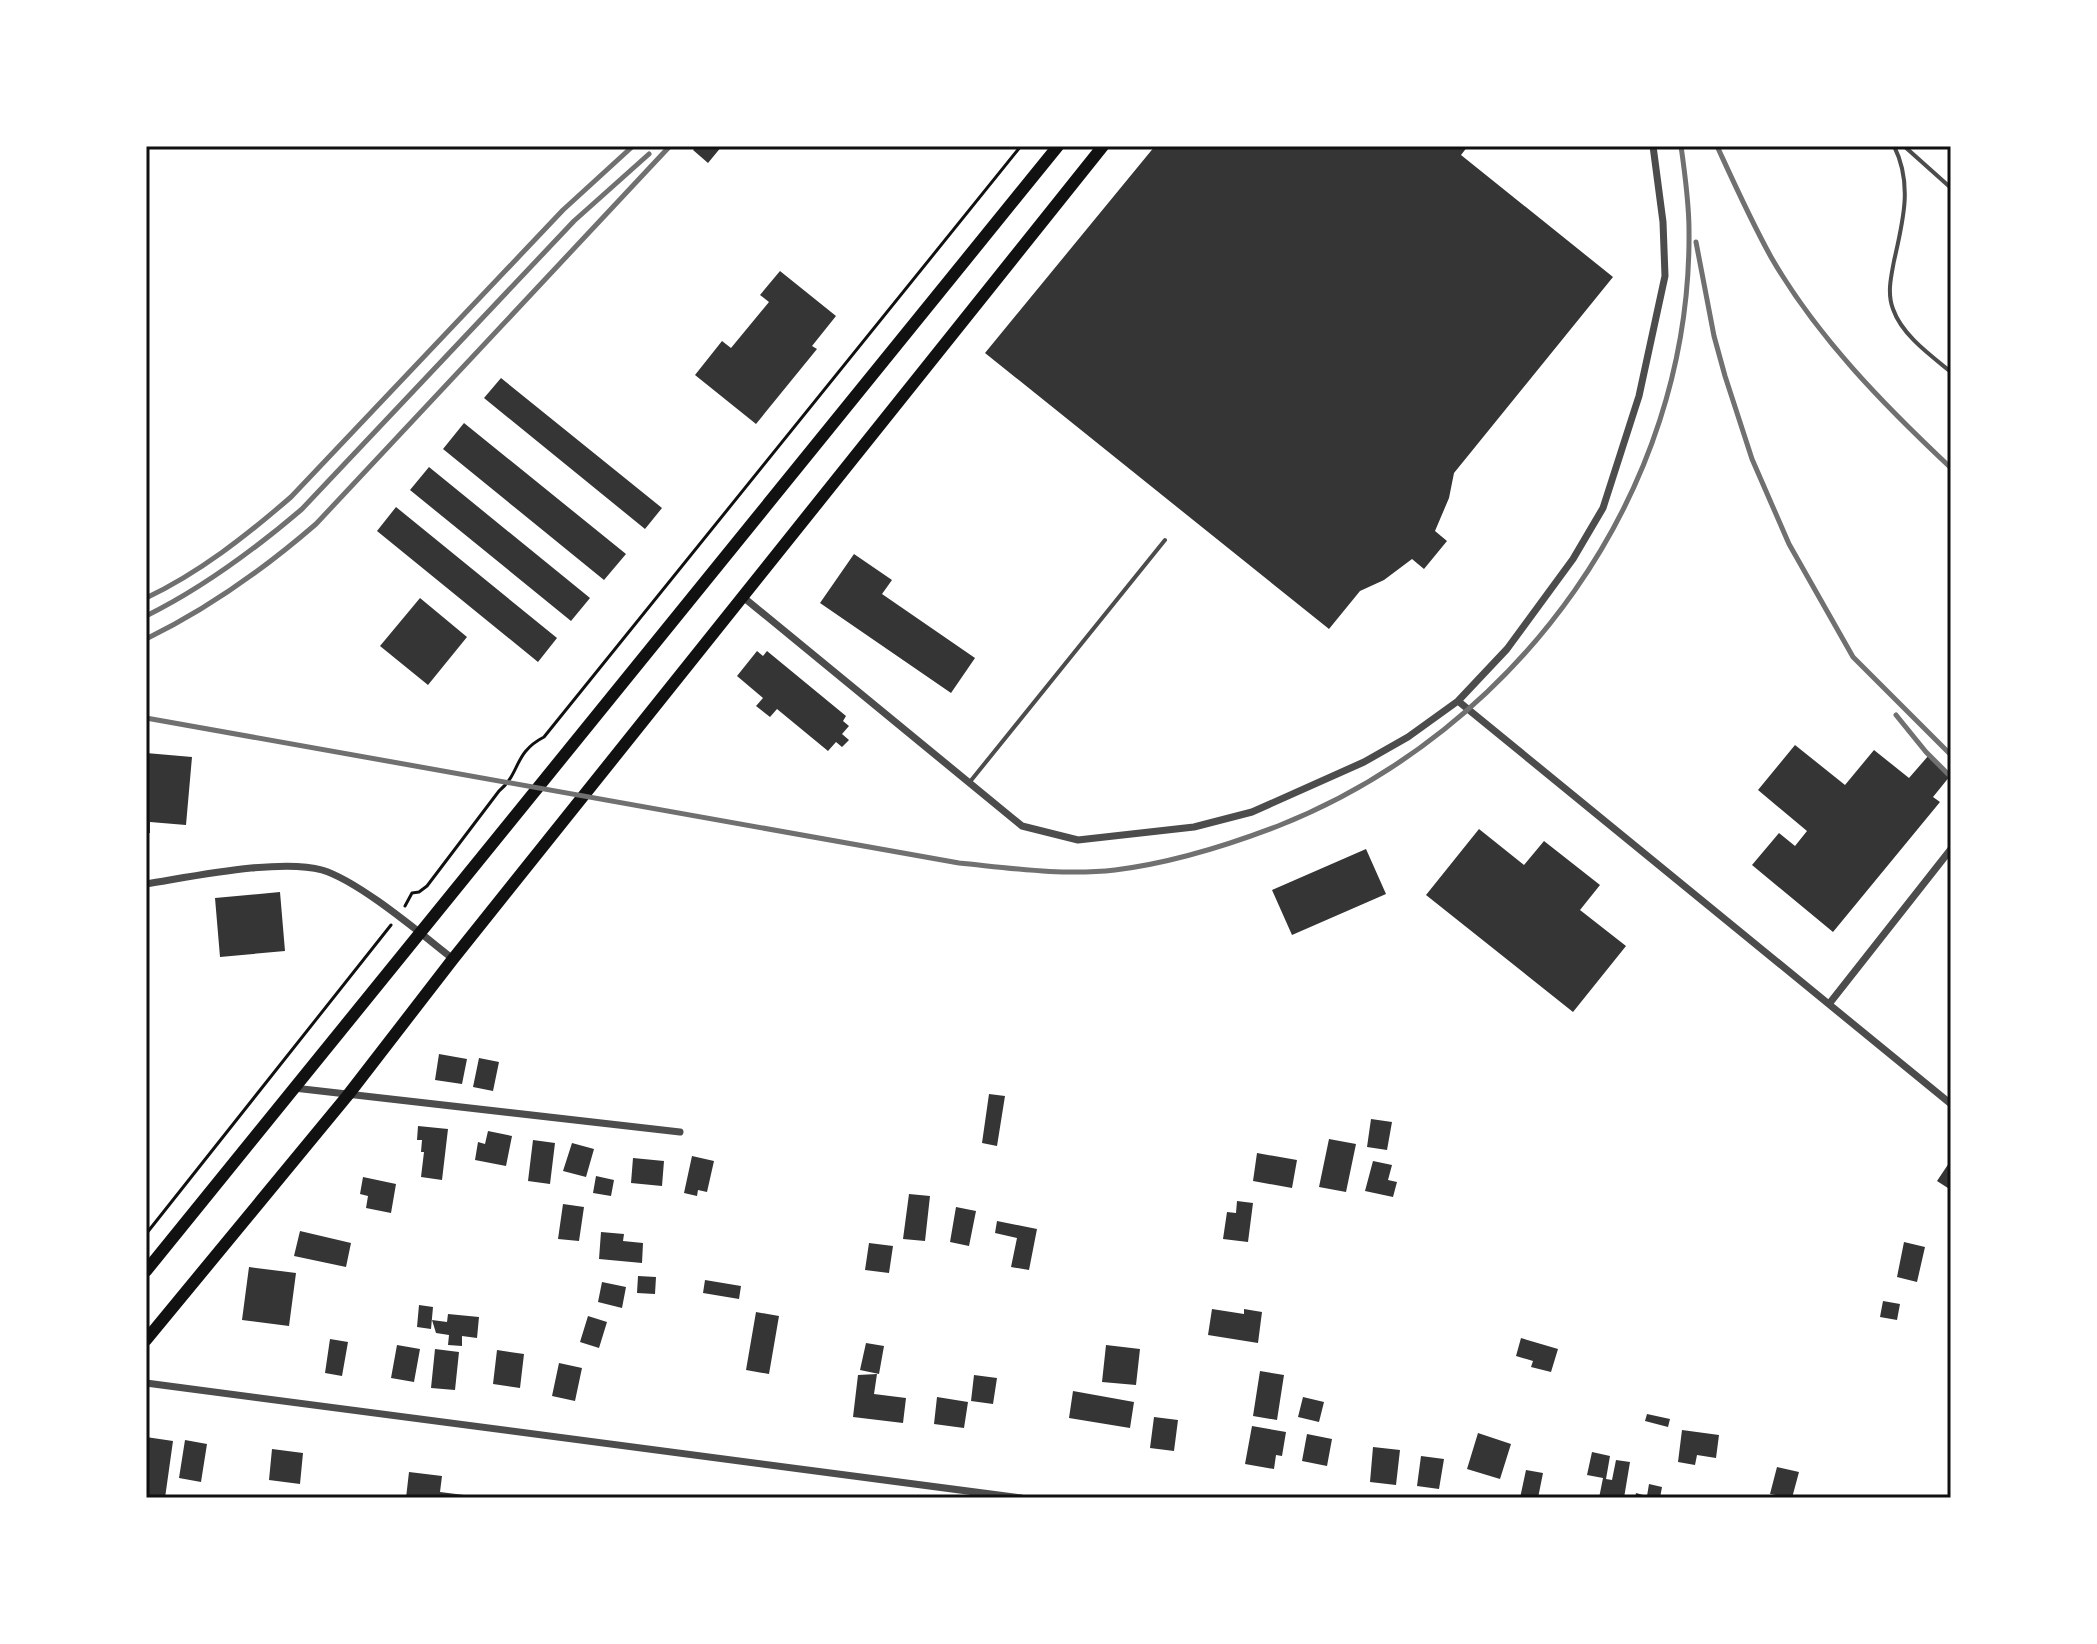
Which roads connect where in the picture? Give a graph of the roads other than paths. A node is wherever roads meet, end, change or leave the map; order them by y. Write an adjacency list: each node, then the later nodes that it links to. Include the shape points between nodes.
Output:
1 (1058, 146): 14 (main road)
2 (1103, 146): 9 (main road)
3 (1653, 146): 10 (street, via 1665,276 1639,396 1603,508 1507,649)
4 (1894, 146): 7 (lane, via 1903,167 1905,211 1890,281 1893,310 1918,343)
5 (1904, 146): 6 (lane)
6 (1951, 188)
7 (1951, 372)
8 (1165, 540): 11 (lane)
9 (743, 597): 11 (street); 15 (main road)
10 (1458, 701): 11 (street, via 1350,769 1252,812 1194,827 1078,840 1022,826); 16 (street)
11 (969, 783)
12 (1951, 849): 16 (street)
13 (146, 884): 14 (street, via 298,865 324,870 357,888)
14 (420, 933): 15 (street); 17 (main road)
15 (453, 959): 18 (main road)
16 (1829, 1004): 19 (street)
17 (294, 1088): 18 (street); 21 (main road)
18 (348, 1095): 20 (street); 22 (main road)
19 (1951, 1104)
20 (680, 1132)
21 (146, 1271)
22 (146, 1340)
23 (146, 1383): 24 (street)
24 (1021, 1498)

